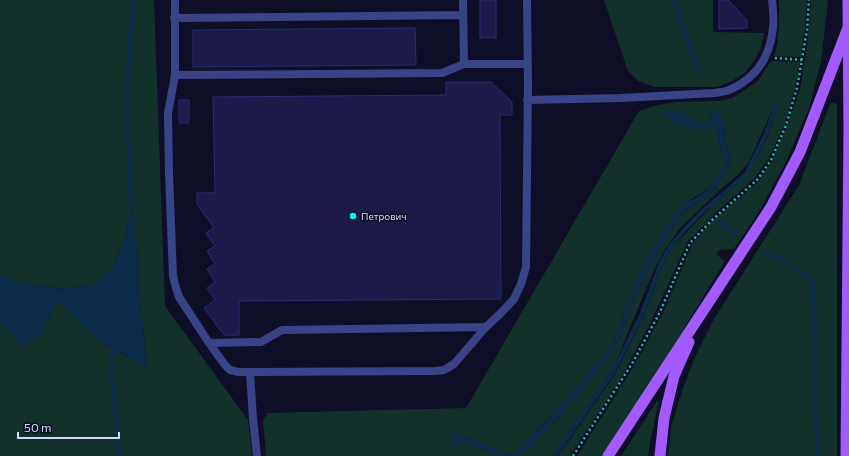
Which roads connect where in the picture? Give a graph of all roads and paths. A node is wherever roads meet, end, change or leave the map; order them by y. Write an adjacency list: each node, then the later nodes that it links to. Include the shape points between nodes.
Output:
1 (175, 0): 8 (lane)
2 (463, 0): 7 (lane)
3 (527, 0): 13 (lane)
4 (772, 0): 10 (lane, via 773,27)
5 (809, 0): 11 (path)
6 (848, 0): 9 (main road)
7 (463, 14): 8 (lane); 12 (lane)
8 (174, 18): 14 (lane)
9 (848, 25): 16 (main road, via 800,152 771,207); 24 (main road)
10 (766, 58): 11 (path); 15 (lane, via 744,82 728,90 714,93)
11 (803, 60): 21 (path, via 798,88 771,160 758,179 690,243 660,312 633,362)
12 (464, 64): 13 (lane); 14 (lane, via 442,73)
13 (528, 64): 15 (lane)
14 (175, 75): 18 (lane, via 168,113 173,276 179,297)
15 (528, 100): 17 (lane, via 526,267 514,299)
16 (733, 265): 22 (main road); 23 (main road, via 691,336 674,376 664,418)
17 (486, 327): 18 (lane, via 282,330 261,342); 19 (lane, via 454,364 444,370)
18 (209, 343): 19 (lane, via 230,370)
19 (250, 372): 20 (lane)
20 (257, 456)
21 (573, 456)
22 (608, 456)
23 (660, 456)
24 (846, 456)

